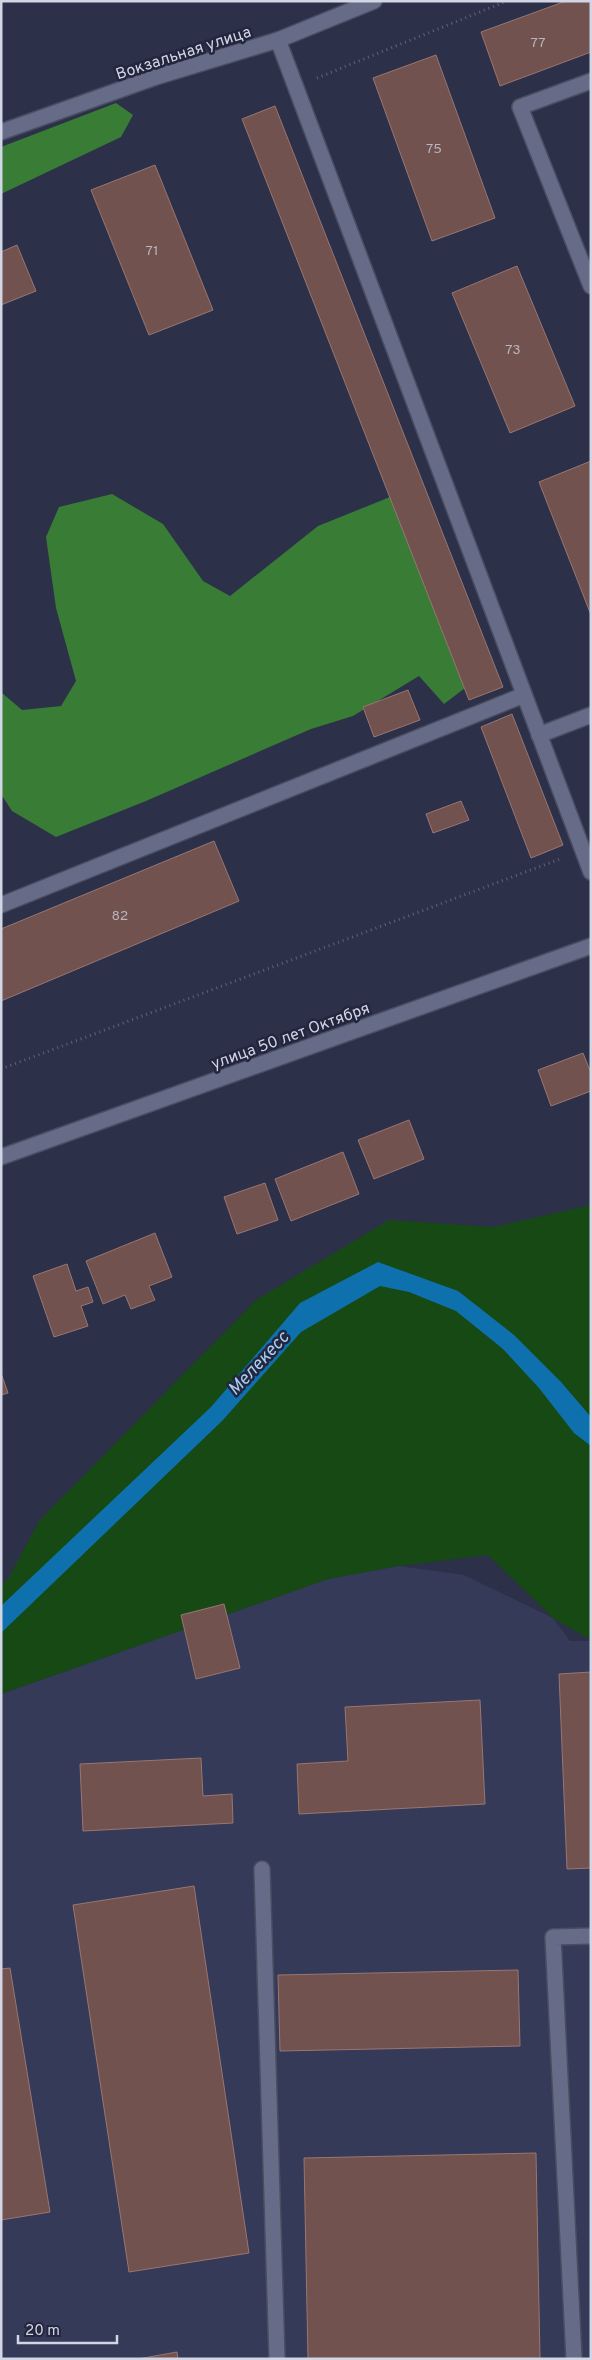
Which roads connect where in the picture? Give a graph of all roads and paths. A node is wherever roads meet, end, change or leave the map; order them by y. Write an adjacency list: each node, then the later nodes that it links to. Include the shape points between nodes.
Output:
1 (374, 1): 3 (main road, Вокзальная улица)
2 (507, 1): 5 (path)
3 (278, 40): 5 (main road); 6 (main road, Вокзальная улица, via 156,77)
4 (591, 81): 7 (main road, via 520,107)
5 (295, 87): 8 (main road)
6 (1, 132)
7 (591, 286)
8 (524, 695): 10 (main road); 13 (main road)
9 (591, 715): 10 (main road)
10 (539, 735): 11 (main road)
11 (582, 850): 12 (main road); 15 (path)
12 (591, 872)
13 (1, 905)
14 (591, 946): 16 (main road, улица 50 лет Октября)
15 (1, 1069)
16 (1, 1157)
17 (262, 1869): 19 (main road)
18 (591, 1936): 20 (main road, via 554,1937)
19 (277, 2359)
20 (574, 2359)

